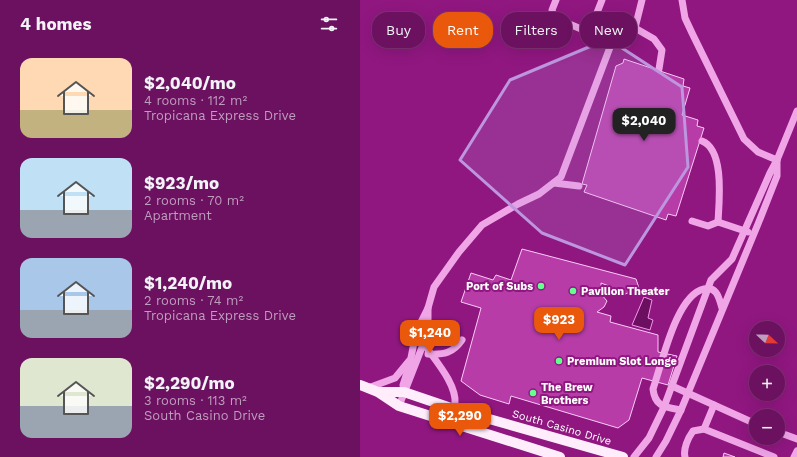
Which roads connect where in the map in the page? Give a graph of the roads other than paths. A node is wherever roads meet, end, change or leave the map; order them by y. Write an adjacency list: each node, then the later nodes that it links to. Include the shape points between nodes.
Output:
1 (556, 0): 7 (street, via 552,10 555,18)
2 (602, 0): 5 (street)
3 (642, 0): 6 (street)
4 (682, 0): 13 (street, via 685,18 744,139 758,152)
5 (597, 12)
6 (637, 20)
7 (580, 29)
8 (637, 29): 10 (street, via 654,39 662,50)
9 (610, 48): 14 (street, via 561,177)
10 (659, 69)
11 (797, 111): 13 (street)
12 (702, 141): 17 (street, via 710,149 719,173)
13 (777, 160): 18 (street); 19 (street, via 777,176)
14 (554, 183): 15 (street); 21 (street, via 482,225 434,287)
15 (579, 186)
16 (692, 221): 17 (street, via 708,226)
17 (718, 222): 18 (street)
18 (745, 231): 19 (street); 20 (street, via 732,259 711,280)
19 (754, 233): 22 (street)
20 (708, 288): 22 (street, via 716,292); 28 (street); 35 (street, via 697,290 687,298 679,312 653,389 654,398)
21 (428, 308): 24 (street, via 428,332); 25 (street, via 416,332)
22 (722, 308): 32 (street)
23 (462, 340): 26 (street, via 451,352)
24 (424, 344): 25 (street); 26 (street)
25 (416, 353): 26 (street); 27 (street); 31 (street, via 408,388)
26 (431, 354): 36 (street, via 454,394)
27 (411, 359): 29 (street, via 394,378); 31 (street, via 403,385)
28 (672, 386): 32 (street); 35 (street)
29 (363, 387): 30 (main road, South Casino Drive)
30 (378, 392): 31 (main road, South Casino Drive); 34 (main road, South Casino Drive)
31 (404, 392): 34 (street); 36 (main road, South Casino Drive)
32 (688, 394): 33 (street); 37 (street)
33 (714, 405): 38 (street); 40 (street)
34 (399, 406): 39 (main road, South Casino Drive)
35 (664, 407): 37 (street); 46 (street, via 649,438)
36 (454, 409): 39 (street); 45 (main road, South Casino Drive)
37 (681, 410): 47 (street)
38 (749, 421)
39 (450, 422): 44 (main road, South Casino Drive)
40 (704, 429): 43 (street); 48 (street, via 698,429 690,435 684,452)
41 (785, 435): 42 (street)
42 (797, 439)
43 (771, 456)
44 (560, 457)
45 (624, 457)
46 (634, 457)
47 (656, 457)
48 (685, 457)

